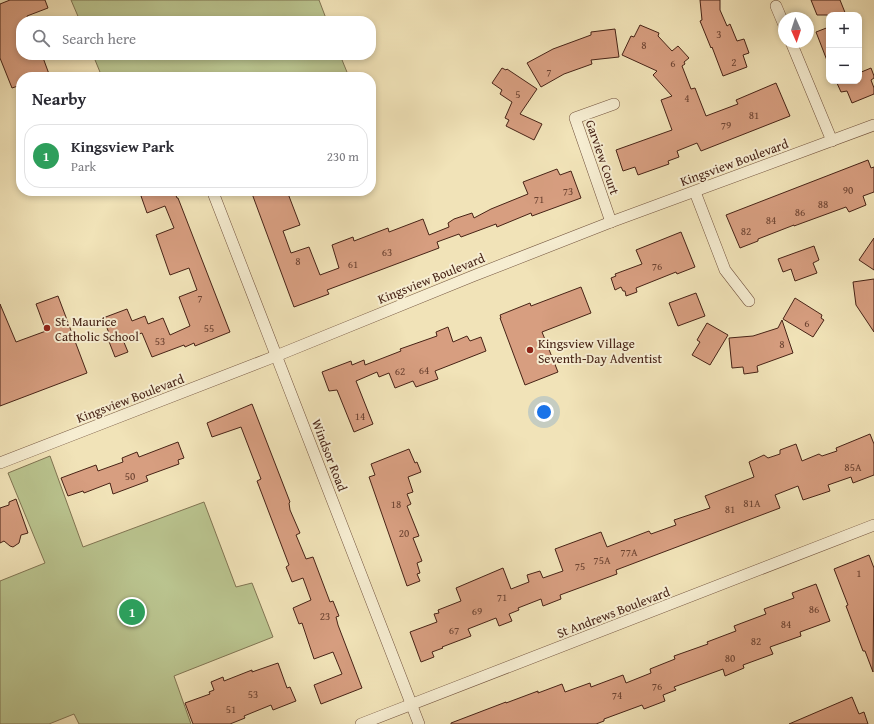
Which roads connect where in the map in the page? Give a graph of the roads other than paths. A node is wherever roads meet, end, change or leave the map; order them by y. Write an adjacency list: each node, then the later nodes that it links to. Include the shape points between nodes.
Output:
1 (776, 6): 2 (street)
2 (779, 12)
3 (793, 48): 6 (street)
4 (614, 104): 9 (street, Garview Court, via 575,118)
5 (874, 125): 6 (street, Kingsview Boulevard)
6 (832, 141): 7 (street, Kingsview Boulevard)
7 (695, 192): 9 (street, Kingsview Boulevard); 10 (street, via 725,270)
8 (214, 196): 11 (street, Windsor Road)
9 (611, 222): 11 (street, Kingsview Boulevard)
10 (749, 301)
11 (276, 356): 12 (street, Kingsview Boulevard); 14 (street, Windsor Road)
12 (0, 463)
13 (874, 526): 14 (street, St Andrews Boulevard)
14 (412, 704): 15 (street, St Andrews Boulevard); 16 (street, Windsor Road)
15 (361, 724)
16 (419, 724)

